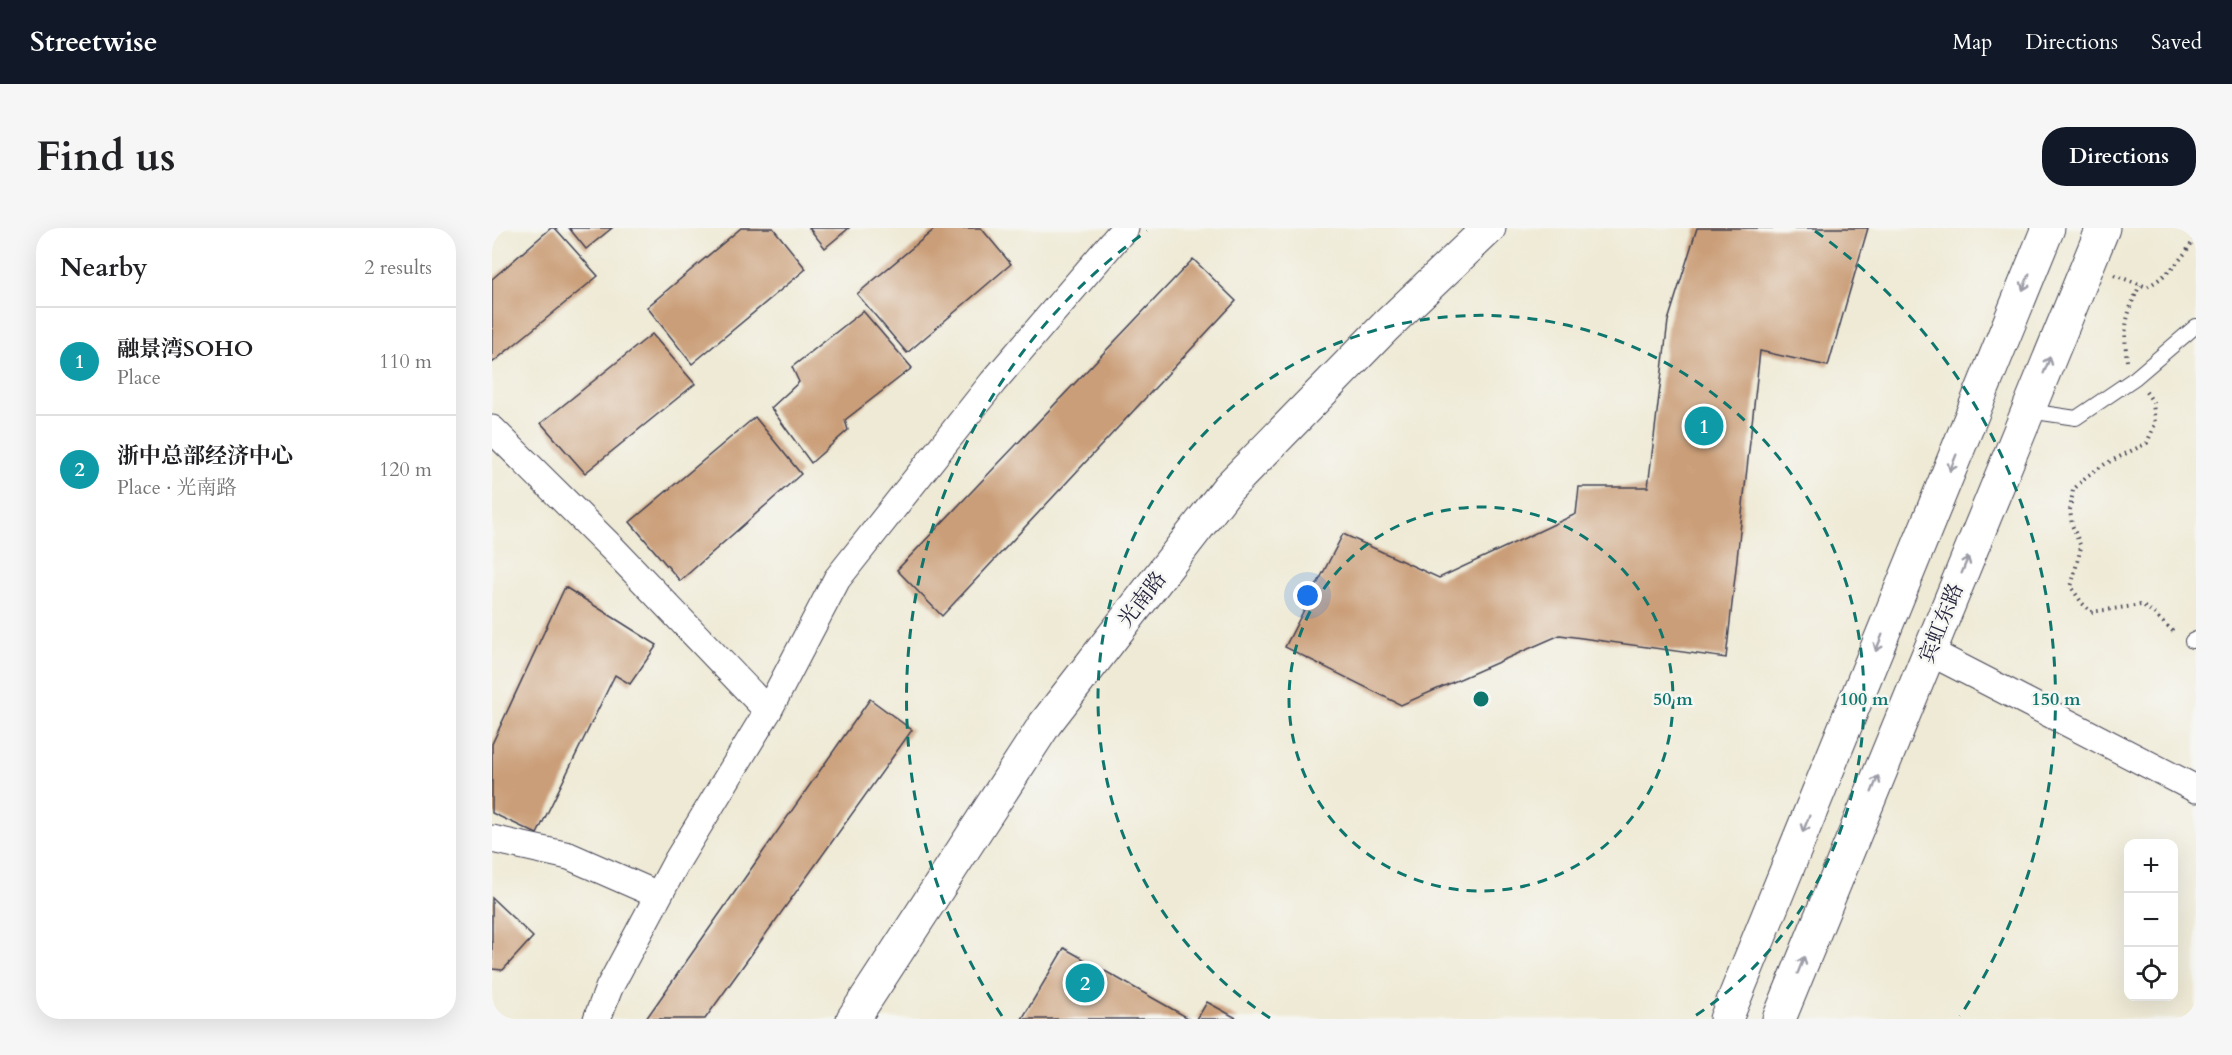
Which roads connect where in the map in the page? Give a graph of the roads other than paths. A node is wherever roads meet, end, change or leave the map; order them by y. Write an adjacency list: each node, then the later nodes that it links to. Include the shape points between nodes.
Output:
1 (1125, 228): 9 (street, via 993,382 837,579)
2 (1489, 228): 14 (main road, 光南路, via 1227,488 1045,724)
3 (2048, 228): 15 (main road, one-way to 15)
4 (2103, 228): 6 (main road, 宾虹东路, one-way to 4)
5 (2196, 326): 6 (lane, via 2135,378 2076,418)
6 (2028, 411): 8 (main road, 宾虹东路, one-way to 6)
7 (492, 429): 9 (street)
8 (1930, 652): 10 (street); 16 (main road, 宾虹东路, one-way to 8)
9 (768, 711): 12 (street)
10 (2196, 789)
11 (492, 839): 12 (street, via 569,856)
12 (658, 895): 13 (street)
13 (597, 1019)
14 (853, 1019)
15 (1726, 1019)
16 (1779, 1019)

